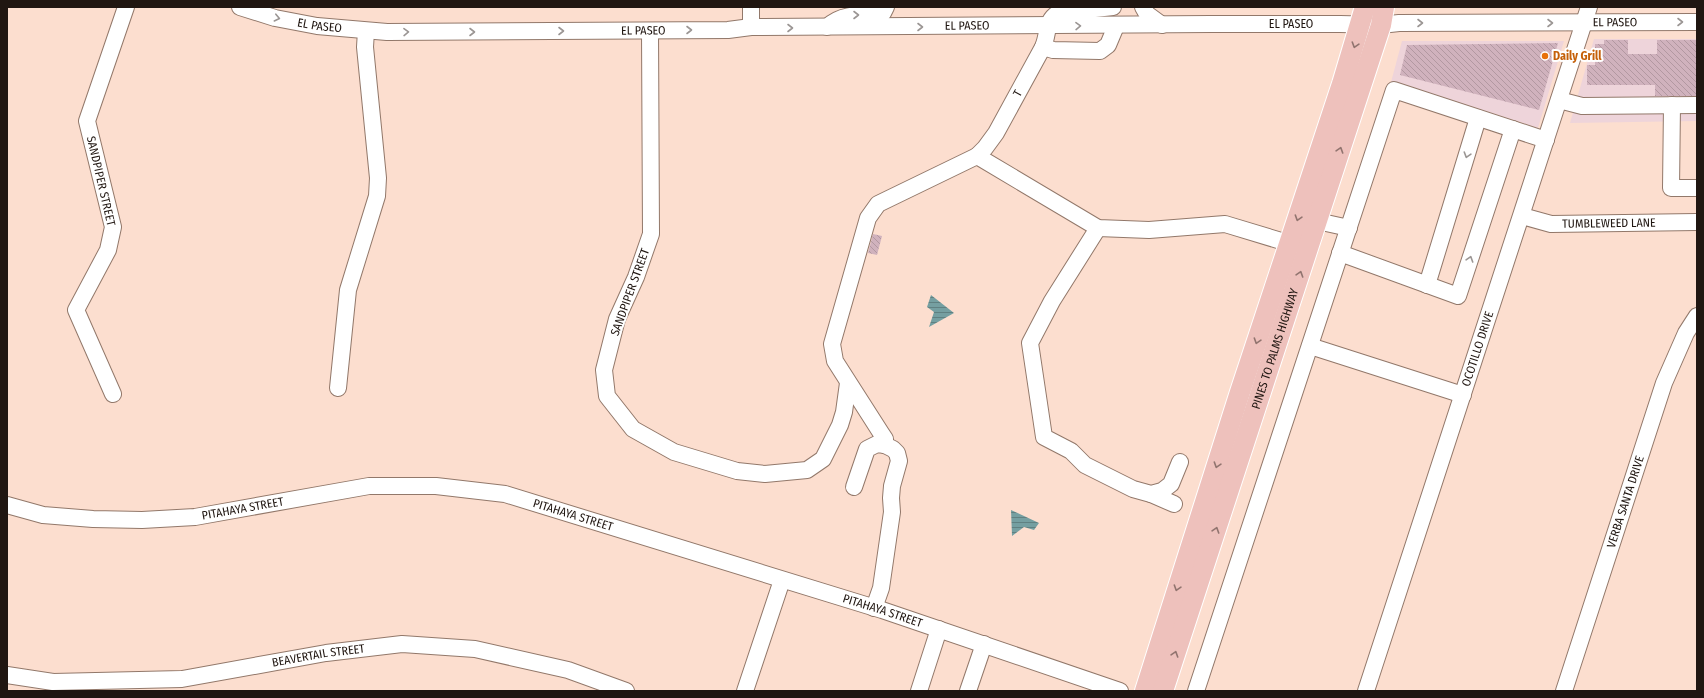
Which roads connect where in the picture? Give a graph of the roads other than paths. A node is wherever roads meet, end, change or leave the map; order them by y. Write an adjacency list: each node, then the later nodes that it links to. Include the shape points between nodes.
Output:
1 (126, 7): 40 (street, SANDPIPER STREET, via 87,121 113,227 108,250 76,310)
2 (240, 7): 17 (street, EL PASEO, one-way to 17, via 275,18)
3 (751, 7): 14 (street)
4 (886, 7): 15 (street, one-way to 4, via 833,20 847,15 879,15 884,13)
5 (1113, 7): 12 (street, via 1058,13 1051,18)
6 (1143, 7): 11 (street, via 1147,14)
7 (1589, 7): 10 (street, OCOTILLO DRIVE)
8 (1372, 14): 10 (street, EL PASEO, one-way to 10, via 1399,23); 11 (street, EL PASEO, via 1241,16 1202,24); 28 (main road, PINES TO PALMS HIGHWAY, one-way to 8); 32 (main road, PINES TO PALMS HIGHWAY, one-way to 32)
9 (1697, 22): 10 (street, EL PASEO, one-way to 9)
10 (1584, 23): 19 (street, OCOTILLO DRIVE)
11 (1162, 25): 13 (street, EL PASEO)
12 (1048, 26): 13 (street, EL PASEO, one-way to 13); 15 (street, EL PASEO, one-way to 12); 18 (street, T)
13 (1116, 26): 18 (street, via 1108,45 1100,51 1053,50)
14 (751, 27): 15 (street, EL PASEO, one-way to 15); 16 (street, EL PASEO, one-way to 14, via 728,30)
15 (825, 28)
16 (650, 30): 17 (street, EL PASEO, one-way to 16); 43 (street, SANDPIPER STREET, via 651,234 636,277 617,319 604,370 607,396 633,429 674,452 737,471 764,474 806,470 822,459)
17 (366, 31): 39 (street, via 365,47 378,178 377,196 348,290)
18 (1043, 47): 25 (street, T, via 996,133)
19 (1559, 100): 20 (street, via 1582,106); 24 (street, OCOTILLO DRIVE)
20 (1672, 105): 21 (street); 26 (street, via 1671,188)
21 (1697, 105)
22 (1478, 118): 23 (street); 31 (street, via 1394,90); 35 (street, one-way to 35)
23 (1513, 129): 24 (street); 35 (street, one-way to 23, via 1458,296)
24 (1546, 140): 27 (street, OCOTILLO DRIVE)
25 (977, 156): 30 (street); 38 (street, via 883,201 870,214 832,344 835,361)
26 (1697, 188)
27 (1522, 216): 29 (street, TUMBLEWEED LANE, via 1551,224); 41 (street, OCOTILLO DRIVE)
28 (1317, 221): 31 (street); 33 (main road, PINES TO PALMS HIGHWAY)
29 (1697, 222)
30 (1098, 228): 32 (street, via 1149,230 1225,224); 47 (street, via 1052,301 1031,341 1043,433 1046,439 1071,451 1085,465 1133,490)
31 (1348, 228): 34 (street)
32 (1289, 243): 33 (street); 61 (main road, PINES TO PALMS HIGHWAY, one-way to 61)
33 (1308, 250): 62 (main road, PINES TO PALMS HIGHWAY, one-way to 33)
34 (1340, 253): 35 (street); 37 (street)
35 (1427, 285)
36 (1697, 316): 65 (street, VERBA SANTA DRIVE, via 1686,332 1664,383)
37 (1310, 346): 41 (street); 63 (street)
38 (848, 383): 42 (street); 43 (street, SANDPIPER STREET)
39 (338, 388)
40 (113, 394)
41 (1463, 395): 64 (street, OCOTILLO DRIVE)
42 (865, 408): 43 (street, via 860,404 852,404); 44 (street)
43 (844, 412)
44 (885, 445): 46 (street, via 877,444 868,449); 51 (street, via 897,453 899,461 892,486 892,512 881,588)
45 (1180, 462): 47 (street, via 1171,484)
46 (854, 487)
47 (1151, 494): 48 (street)
48 (1174, 504)
49 (7, 505): 50 (street, PITAHAYA STREET, via 43,515 142,520 195,517 369,486 436,486 505,494)
50 (782, 580): 51 (street, PITAHAYA STREET); 57 (street)
51 (874, 608): 52 (street, PITAHAYA STREET)
52 (939, 629): 53 (street, PITAHAYA STREET); 58 (street)
53 (984, 644): 55 (street, PITAHAYA STREET); 59 (street)
54 (7, 675): 56 (street, BEAVERTAIL STREET, via 53,682 182,679 326,653 402,644 475,649 568,670)
55 (1088, 686): 60 (street, PITAHAYA STREET)
56 (626, 691)
57 (745, 691)
58 (919, 691)
59 (968, 691)
60 (1120, 691)
61 (1145, 691)
62 (1163, 691)
63 (1196, 691)
64 (1366, 691)
65 (1564, 691)

